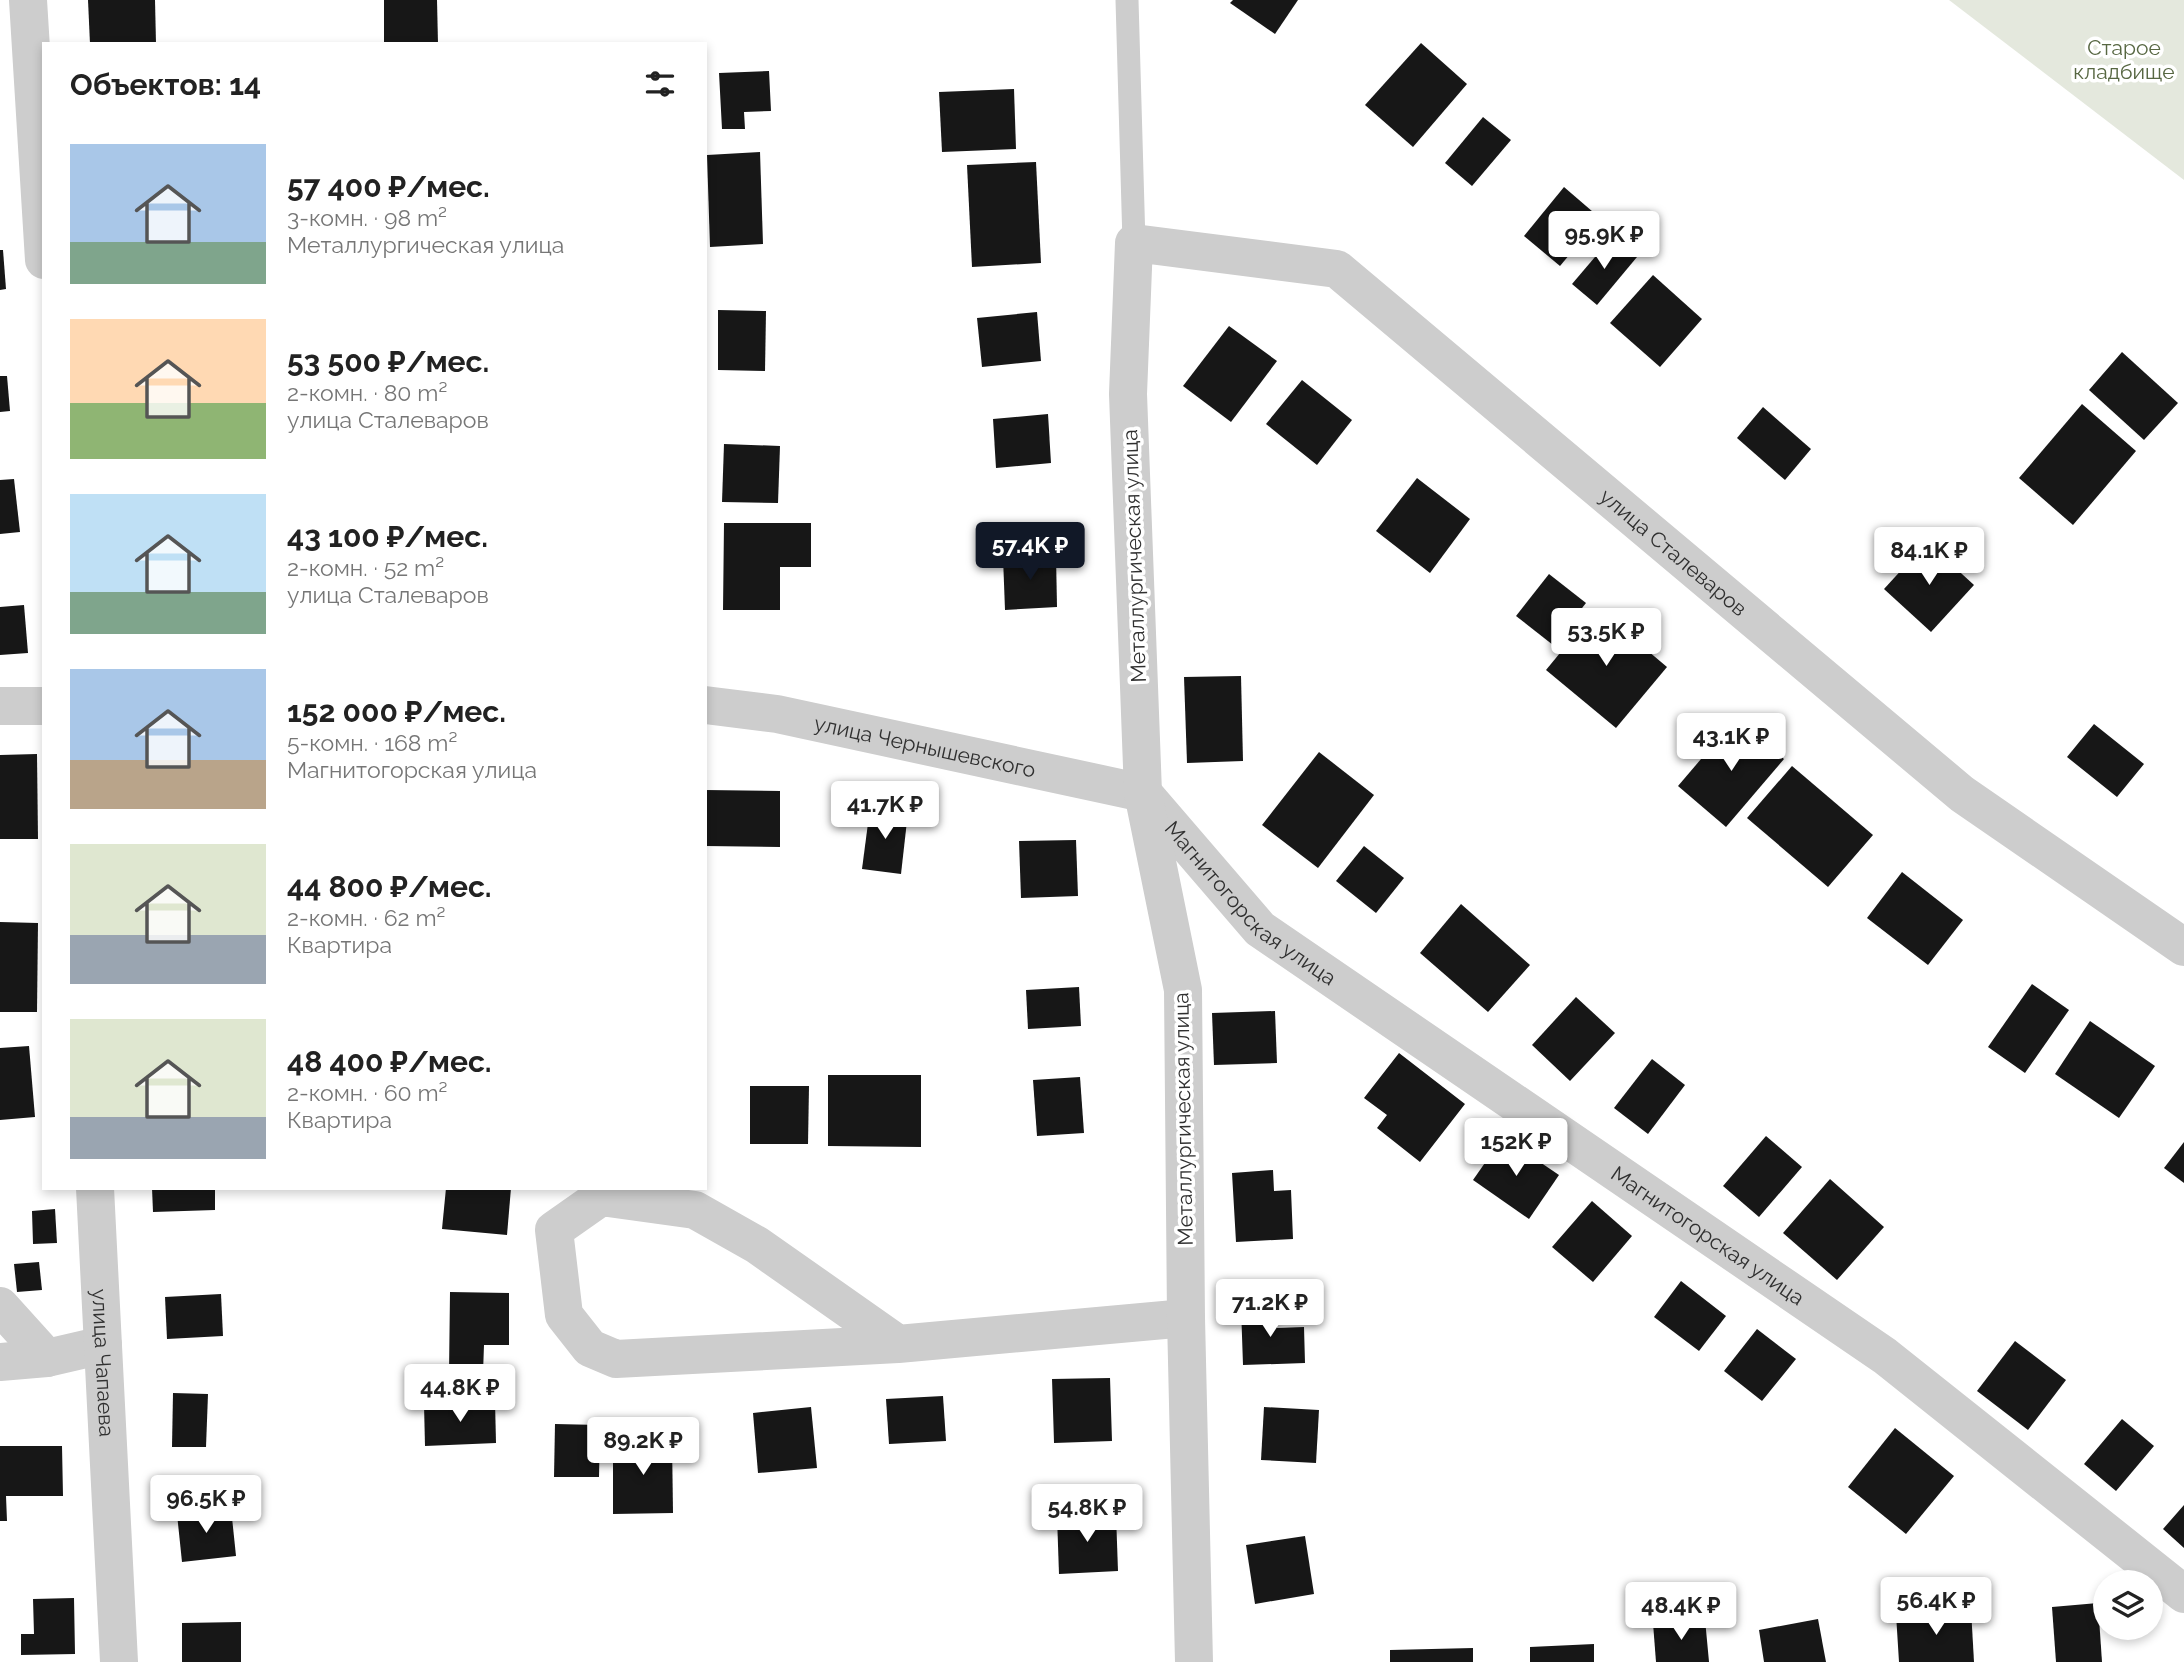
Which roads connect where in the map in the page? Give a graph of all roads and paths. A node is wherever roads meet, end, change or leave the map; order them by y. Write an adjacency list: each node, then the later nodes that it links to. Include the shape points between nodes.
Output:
1 (29, 0): 3 (street)
2 (1127, 0): 4 (lane)
3 (42, 225)
4 (1134, 243): 8 (street, Металлургическая улица, via 1128,394); 9 (street, улица Сталеваров, via 1337,269 1962,794)
5 (707, 705): 8 (street, улица Чернышевского, via 777,714)
6 (0, 706): 7 (street)
7 (42, 706)
8 (1143, 793): 12 (street, Металлургическая улица, via 1183,990); 17 (street, Магнитогорская улица, via 1260,929 1885,1356)
9 (2184, 947)
10 (95, 1190): 14 (street, улица Чапаева)
11 (0, 1306): 15 (street)
12 (1186, 1318): 13 (street); 19 (street, Металлургическая улица)
13 (898, 1344): 13 (street, via 616,1359 590,1348 564,1315 554,1230 601,1197 695,1210 757,1245)
14 (103, 1345): 15 (street); 18 (street, улица Чапаева)
15 (47, 1357): 16 (street)
16 (0, 1362)
17 (2184, 1594)
18 (119, 1662)
19 (1194, 1662)

